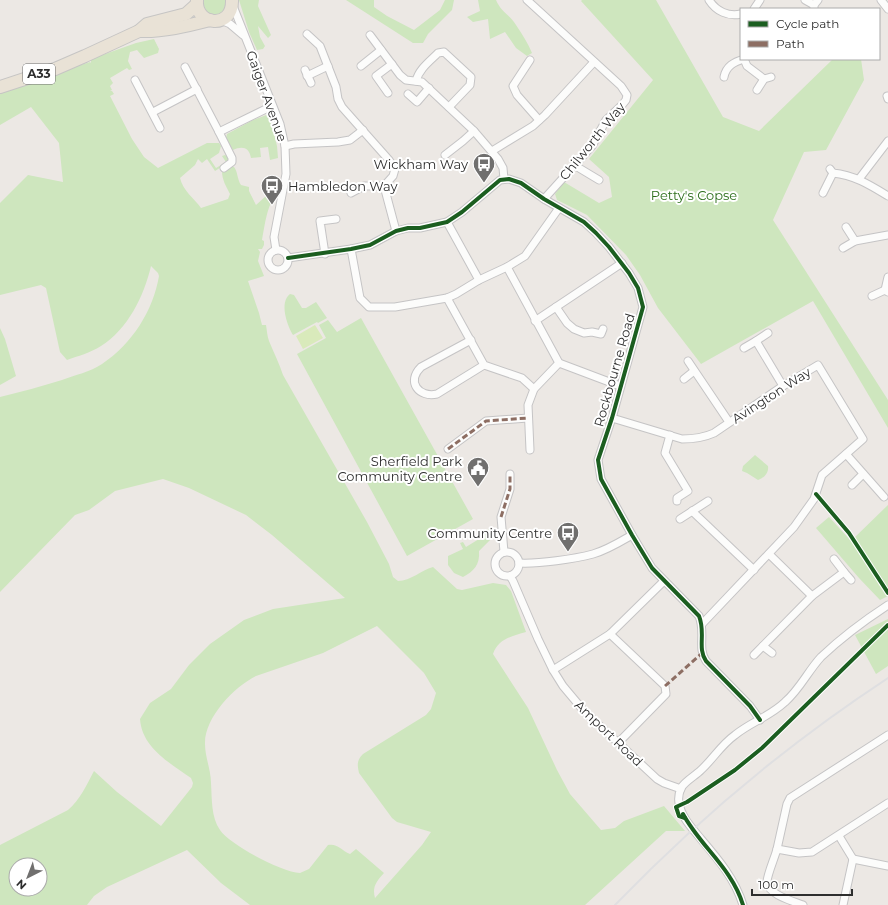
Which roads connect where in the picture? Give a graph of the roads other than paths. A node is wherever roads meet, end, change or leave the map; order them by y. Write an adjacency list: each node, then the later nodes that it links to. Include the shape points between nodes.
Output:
1 (528, 0): 19 (street, Chilworth Way)
2 (709, 0): 9 (street, via 719,10 735,16)
3 (805, 0): 7 (street)
4 (881, 0): 8 (street)
5 (197, 2): 10 (highway, via 200,14); 11 (highway, A33, via 186,14 147,24)
6 (232, 2): 10 (highway, via 230,14); 14 (street, Gaiger Avenue)
7 (815, 5)
8 (888, 9)
9 (740, 14)
10 (216, 20): 11 (highway, A33, via 152,32); 14 (street, Gaiger Avenue, via 230,24)
11 (139, 32): 28 (highway, A33, via 55,69)
12 (307, 34): 21 (street, via 320,46)
13 (370, 35): 15 (street)
14 (244, 36): 34 (street, Gaiger Avenue)
15 (380, 50): 20 (street); 22 (street)
16 (530, 60): 37 (street, via 512,86)
17 (741, 60): 24 (street, via 732,63)
18 (744, 60): 31 (street, via 747,66 768,78)
19 (594, 62): 37 (street); 46 (street, Chilworth Way, via 625,90 627,95 622,105 606,120 592,146)
20 (392, 64): 26 (street, via 406,80); 32 (street, via 376,76)
21 (328, 66): 27 (street, via 306,73); 39 (street, via 339,102)
22 (361, 66)
23 (185, 67): 30 (street)
24 (724, 77)
25 (135, 80): 36 (street)
26 (416, 81): 29 (street); 35 (street, via 418,74 438,53 444,52 471,77 470,85)
27 (311, 83)
28 (0, 87)
29 (429, 88): 33 (street, via 417,102); 35 (street)
30 (197, 89): 36 (street); 41 (street)
31 (756, 90)
32 (388, 93)
33 (408, 94)
34 (272, 106): 41 (street); 43 (street, Gaiger Avenue, via 280,124)
35 (449, 107): 40 (street)
36 (153, 112): 38 (street)
37 (539, 120): 44 (street)
38 (160, 128)
39 (363, 130): 43 (street, via 350,140); 51 (street, via 395,169 393,176)
40 (474, 131): 44 (street); 45 (street)
41 (219, 132): 47 (street, via 232,158 232,162)
42 (888, 141): 49 (street)
43 (285, 146): 64 (street, Gaiger Avenue, via 284,185 274,237)
44 (492, 151): 48 (street, via 503,168)
45 (445, 155)
46 (574, 165): 50 (street); 55 (street, Chilworth Way)
47 (224, 168)
48 (504, 179): 55 (street, Rockbourne Road, via 521,182); 58 (street)
49 (859, 179): 53 (street, via 832,171); 54 (street)
50 (599, 180)
51 (384, 186): 52 (street, via 364,186); 60 (street)
52 (351, 192)
53 (823, 193)
54 (888, 196)
55 (544, 199): 56 (street, Rockbourne Road)
56 (559, 208): 68 (street, Rockbourne Road, via 584,222); 69 (street, via 525,256)
57 (336, 219): 66 (street, via 320,221)
58 (447, 222): 60 (street); 71 (street)
59 (846, 227): 62 (street)
60 (396, 231): 65 (street, via 370,245)
61 (888, 235): 62 (street)
62 (855, 241): 63 (street)
63 (843, 248)
64 (276, 250): 67 (street, via 282,251); 67 (street, via 268,257 268,264 272,268 282,270 287,265)
65 (351, 250): 66 (street); 74 (street, via 360,298 369,307 395,307)
66 (325, 254): 67 (street)
67 (288, 258)
68 (622, 263): 75 (street); 87 (street, Rockbourne Road, via 638,288 643,307)
69 (507, 267): 71 (street); 76 (street)
70 (888, 277): 72 (street)
71 (479, 280): 74 (street)
72 (887, 291): 73 (street)
73 (872, 296)
74 (447, 298): 79 (street)
75 (556, 307): 76 (street); 77 (street, via 574,330 601,334)
76 (535, 321): 83 (street)
77 (603, 329)
78 (768, 333): 80 (street)
79 (471, 340): 84 (street); 84 (street, via 421,368 416,374 415,385 425,394 437,394)
80 (756, 341): 81 (street); 88 (street)
81 (744, 348)
82 (688, 361): 85 (street)
83 (559, 363): 87 (street); 89 (street)
84 (484, 365): 89 (street, via 522,378)
85 (694, 371): 86 (street); 92 (street)
86 (684, 378)
87 (620, 386): 91 (street, Rockbourne Road)
88 (783, 386): 92 (street, Avington Way); 96 (street, Avington Way, via 818,365 863,439)
89 (534, 389): 90 (street, via 528,405)
90 (528, 418): 94 (street, via 486,420); 95 (street)
91 (612, 418): 93 (street, Avington Way); 105 (street, Rockbourne Road, via 598,460 601,479)
92 (729, 422): 93 (street, Avington Way, via 704,438 682,439)
93 (670, 435): 101 (street, via 665,453 688,491 677,498)
94 (448, 449)
95 (530, 450)
96 (846, 454): 98 (street); 107 (street, Avington Way, via 822,475 814,499 807,510)
97 (510, 474): 106 (street, via 510,488 501,517)
98 (863, 474): 99 (street); 100 (street)
99 (852, 484)
100 (884, 498)
101 (677, 501)
102 (708, 501): 103 (street)
103 (692, 511): 104 (street); 110 (street)
104 (680, 519)
105 (632, 535): 109 (street, via 594,554); 114 (street, Rockbourne Road, via 652,568)
106 (504, 552): 109 (street, via 513,554); 112 (street, via 496,558 495,566 502,575)
107 (769, 554): 110 (street, Avington Way); 115 (street)
108 (834, 559): 111 (street)
109 (519, 563): 112 (street, via 516,572)
110 (754, 570): 117 (street, Avington Way)
111 (844, 572): 113 (street); 115 (street)
112 (510, 576): 122 (street, Amport Road)
113 (851, 580)
114 (664, 581): 117 (street, Rockbourne Road, via 698,616); 118 (street)
115 (812, 596): 119 (street)
116 (888, 605): 123 (street, via 822,657 790,698)
117 (702, 624): 123 (street, via 702,654 706,661 750,706)
118 (610, 634): 122 (street); 125 (street, via 665,686 666,694)
119 (763, 646): 120 (street); 121 (street)
120 (772, 653)
121 (754, 654)
122 (553, 670): 125 (street, Amport Road, via 584,711)
123 (760, 720): 126 (street, via 734,735)
124 (888, 735): 129 (street, via 790,798)
125 (618, 743): 126 (street, Amport Road, via 657,779)
126 (681, 789): 132 (street, via 678,802 688,823 735,884)
127 (888, 803): 128 (street)
128 (839, 836): 129 (street, via 812,852 799,853); 130 (street)
129 (777, 849): 133 (street, via 767,883 770,890)
130 (853, 859): 131 (street); 134 (street)
131 (888, 866)
132 (742, 905)
133 (803, 905)
134 (843, 905)

